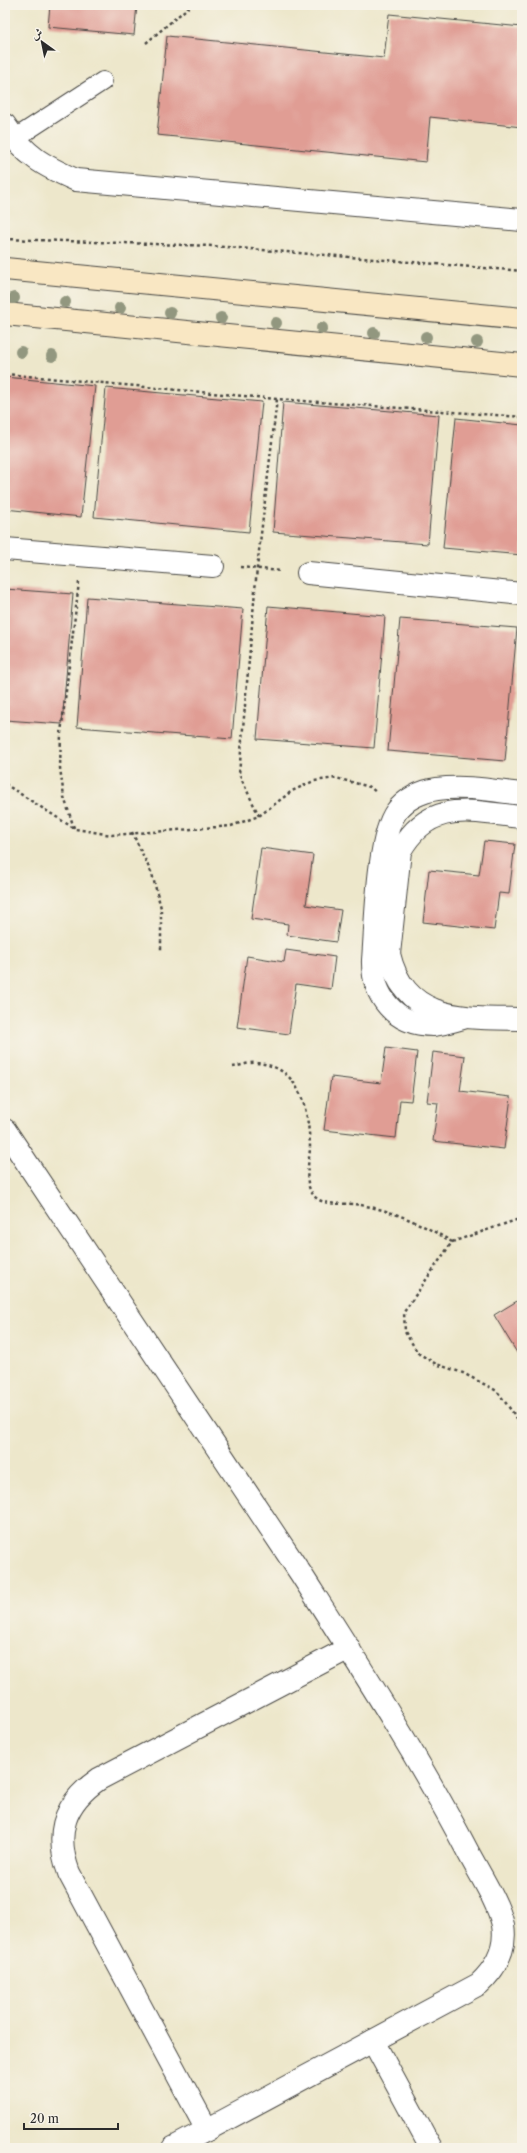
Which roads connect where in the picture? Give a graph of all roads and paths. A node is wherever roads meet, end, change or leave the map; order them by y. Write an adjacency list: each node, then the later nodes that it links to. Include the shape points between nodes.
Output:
1 (191, 5): 2 (path)
2 (146, 43)
3 (103, 81): 4 (lane)
4 (9, 132): 5 (street, via 42,164 76,180)
5 (522, 220)
6 (5, 239): 8 (path, via 213,246)
7 (5, 269): 10 (street)
8 (522, 271)
9 (5, 314): 11 (street)
10 (522, 319)
11 (522, 365)
12 (5, 374): 13 (path)
13 (277, 399): 14 (path); 18 (path)
14 (522, 417)
15 (5, 550): 16 (street)
16 (82, 556): 17 (street); 26 (path, via 61,733 60,768 64,797)
17 (213, 566): 18 (path)
18 (257, 568): 19 (path); 24 (path, via 239,774)
19 (308, 573): 20 (street)
20 (522, 594)
21 (5, 784): 26 (path)
22 (522, 794): 23 (street, via 465,788 438,789 415,796)
23 (396, 811): 24 (path, via 370,787 336,778 314,781 292,791); 29 (street, via 387,828 383,850 372,974 376,988 388,1006 406,1019 433,1025)
24 (259, 816): 27 (path, via 231,826)
25 (522, 817): 29 (street, via 449,812 419,825 408,837 400,852 389,954 392,968 406,992 417,1002 427,1008)
26 (75, 828): 27 (path, via 112,835)
27 (132, 832): 28 (path, via 152,874 161,908)
28 (161, 951)
29 (463, 1018): 30 (street)
30 (518, 1019)
31 (233, 1067): 34 (path, via 256,1063 282,1070 299,1088 310,1146 308,1183 312,1194 322,1202 354,1204 389,1211 426,1226)
32 (5, 1130): 36 (street)
33 (522, 1218): 34 (path)
34 (452, 1242): 35 (path, via 404,1312 405,1332 418,1353 436,1364 463,1373 497,1391)
35 (522, 1424)
36 (349, 1648): 37 (street, via 455,1826 503,1925 503,1942 499,1958 491,1973 479,1984); 38 (street, via 99,1779 75,1799 63,1827 64,1859 69,1873)
37 (374, 2041): 38 (street); 40 (street)
38 (208, 2130): 39 (street)
39 (173, 2148)
40 (431, 2148)

